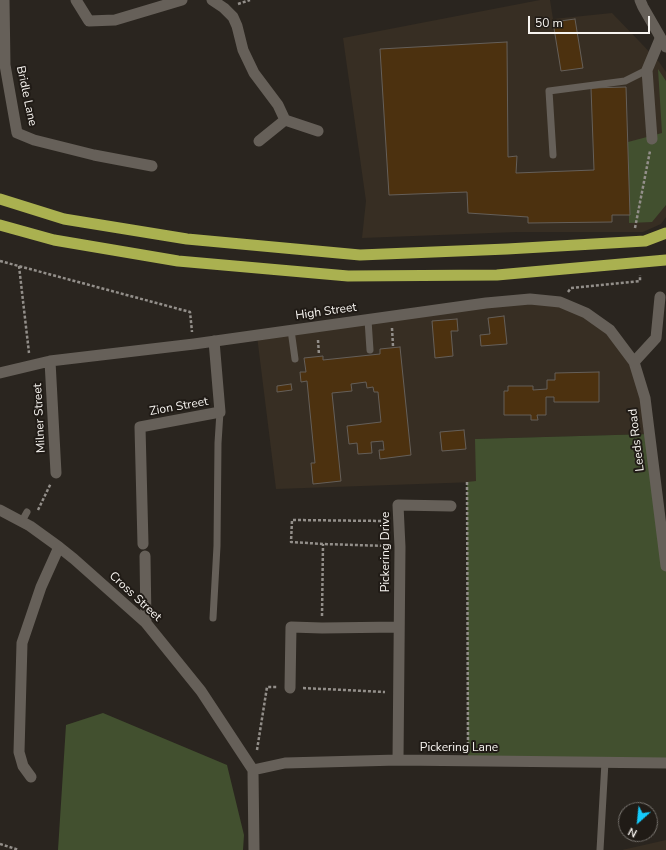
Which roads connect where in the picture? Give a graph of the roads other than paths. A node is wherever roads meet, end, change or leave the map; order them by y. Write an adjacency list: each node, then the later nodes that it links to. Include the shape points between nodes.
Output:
1 (4, 0): 13 (street, Bridle Lane, via 5,65 17,133 64,148)
2 (76, 0): 3 (street, via 89,21 115,20)
3 (182, 0)
4 (212, 0): 8 (street, via 233,17 238,26 243,50 254,73 278,105)
5 (640, 0): 6 (street)
6 (663, 43): 7 (street)
7 (647, 70): 10 (street); 12 (lane, via 625,81 549,91)
8 (285, 120): 9 (street); 11 (street)
9 (318, 131)
10 (652, 139)
11 (259, 141)
12 (553, 155)
13 (152, 166)
14 (0, 199): 16 (highway, via 64,218 187,239 360,256 645,241)
15 (0, 225): 17 (highway, via 54,240 178,261 348,276 497,275)
16 (666, 233)
17 (666, 260)
18 (660, 297): 25 (street, via 656,338)
19 (368, 320): 20 (street, High Street); 22 (lane); 25 (street, High Street, via 486,302 530,299 560,302 586,313 610,330)
20 (291, 330): 21 (street, High Street); 23 (lane)
21 (214, 342): 24 (street, High Street); 27 (street, Zion Street)
22 (370, 350)
23 (295, 359)
24 (50, 361): 26 (street, High Street); 28 (street, Milner Street)
25 (634, 362): 34 (street, Leeds Road, via 645,398)
26 (0, 373)
27 (220, 412): 31 (street, Zion Street, via 140,427); 35 (lane)
28 (56, 473)
29 (451, 506): 37 (street, Pickering Drive, via 398,505)
30 (0, 510): 32 (street, Cross Street, via 27,520)
31 (143, 544)
32 (59, 547): 36 (street, Cross Street); 43 (street, via 41,586 22,642 19,752 23,766)
33 (145, 556): 36 (street)
34 (666, 566)
35 (213, 618)
36 (146, 623): 42 (street, Cross Street, via 201,691)
37 (399, 627): 38 (street, via 292,627); 39 (street, Pickering Drive)
38 (290, 688)
39 (398, 760): 40 (street, Pickering Lane); 42 (street, Pickering Lane, via 285,763)
40 (605, 762): 41 (street, Pickering Lane); 45 (lane)
41 (666, 763)
42 (254, 770): 44 (street)
43 (31, 777)
44 (254, 850)
45 (600, 850)

